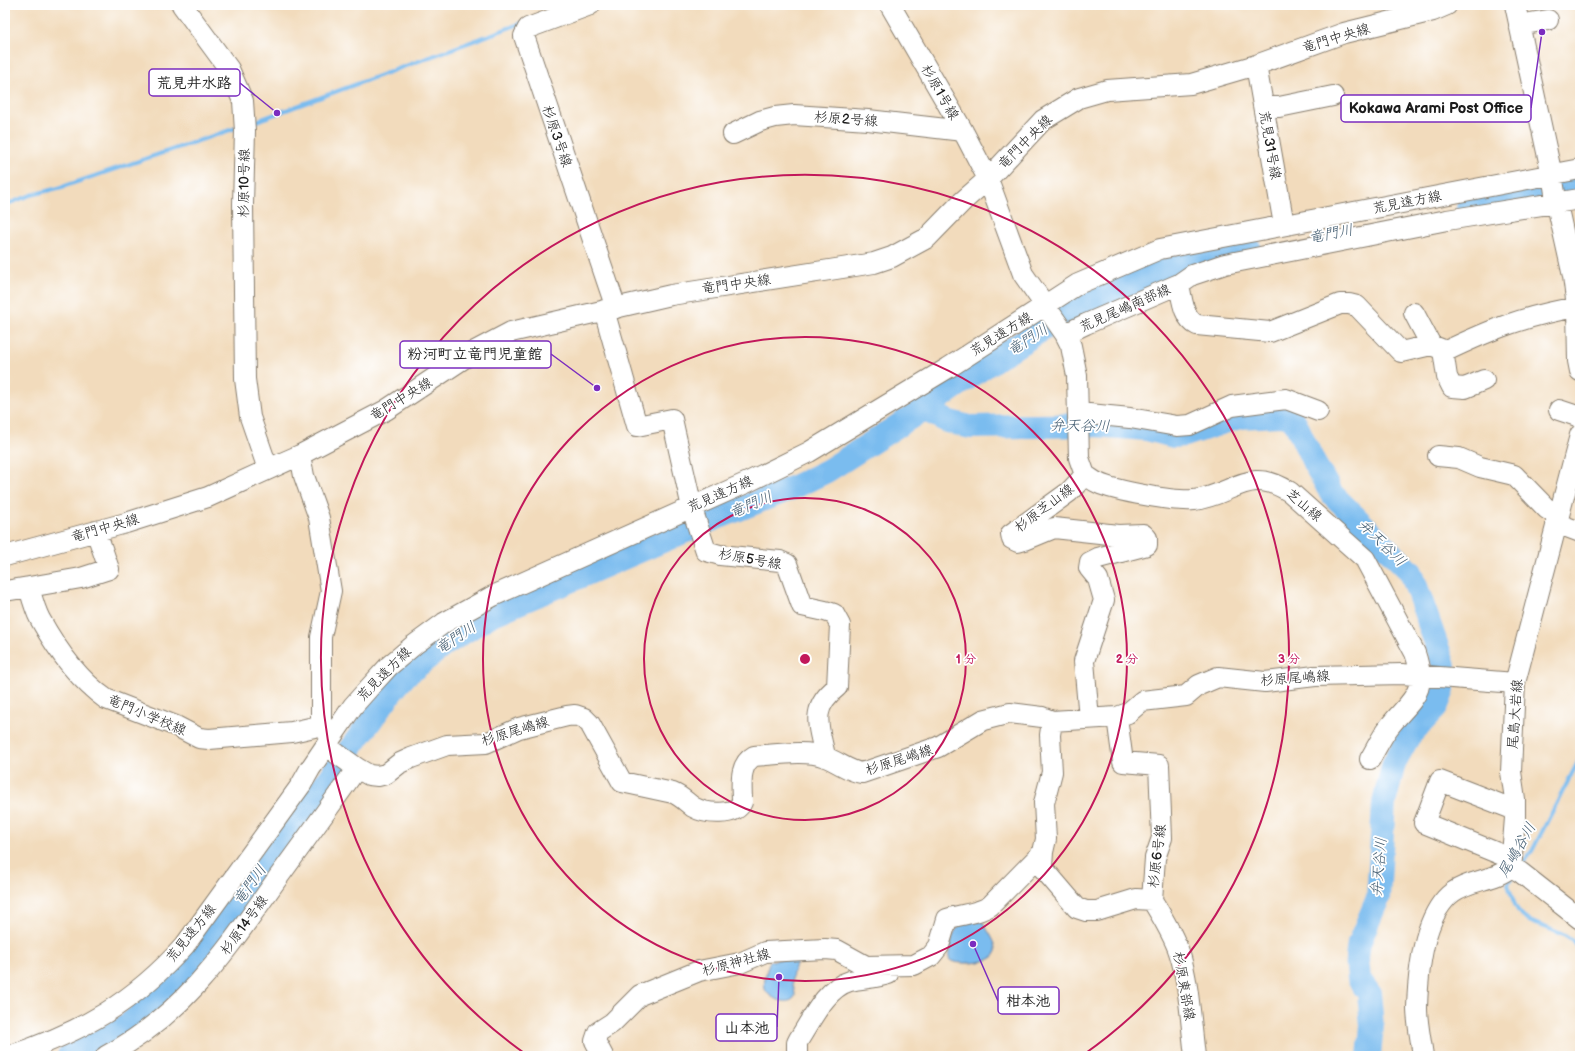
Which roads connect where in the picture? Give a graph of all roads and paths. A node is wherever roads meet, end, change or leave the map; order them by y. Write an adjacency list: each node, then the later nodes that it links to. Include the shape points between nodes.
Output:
1 (182, 5): 36 (street, 杉原10号線, via 229,69 243,101 245,379 250,417)
2 (590, 5): 20 (street, 杉原3号線, via 528,28 524,36)
3 (890, 5): 11 (street, 杉原1号線)
4 (1447, 5): 8 (street, 竜門中央線, via 1433,11 1344,33)
5 (1515, 5): 7 (street)
6 (1548, 20): 7 (street)
7 (1519, 25): 14 (street)
8 (1256, 65): 10 (street, 荒見31号線); 15 (street, 竜門中央線, via 1191,84 1107,90 1079,98 1043,120)
9 (1333, 96): 10 (street, via 1279,107)
10 (1264, 107): 18 (street, 荒見31号線)
11 (963, 131): 12 (street, 杉原2号線, via 794,115 775,116); 15 (street, 杉原1号線)
12 (733, 134)
13 (1580, 170): 14 (street, 荒見遠方線)
14 (1553, 177): 17 (street); 18 (street, 荒見遠方線)
15 (988, 179): 20 (street, 竜門中央線, via 927,238 892,257 874,263 810,274 703,289); 21 (street, 杉原芝山線, via 1023,274)
16 (1580, 199): 17 (street)
17 (1556, 201): 19 (street, via 1225,264 1192,275); 23 (street, via 1568,250)
18 (1284, 225): 21 (street, 荒見遠方線, via 1160,249 1078,284)
19 (1179, 284): 24 (street, 荒見尾嶋南部線); 25 (street, 荒見尾嶋南部線, via 1186,314 1191,322 1198,326 1270,332 1340,304 1349,304 1357,306 1401,352)
20 (610, 309): 33 (street, 竜門中央線, via 511,332 493,340 386,410); 38 (street, 杉原5号線, via 637,426 672,419)
21 (1047, 309): 24 (street, 杉原芝山線); 38 (street, 荒見遠方線, via 809,452)
22 (1414, 313): 25 (street)
23 (1578, 320): 25 (street, 荒見尾嶋南部線, via 1539,314 1492,329 1446,351); 26 (street)
24 (1065, 334): 31 (street, 杉原芝山線, via 1074,357)
25 (1437, 347): 27 (street, via 1452,387 1465,388)
26 (1580, 371)
27 (1484, 380)
28 (1559, 410): 30 (street)
29 (1318, 411): 31 (street, via 1286,398 1232,406 1190,425 1177,426 1130,418)
30 (1580, 417)
31 (1079, 420): 37 (street, 杉原芝山線, via 1080,458)
32 (1580, 435): 35 (street, 尾島大岩線)
33 (300, 455): 36 (street, 竜門中央線); 50 (street, via 318,518 331,591 321,637)
34 (1438, 456): 39 (street, via 1460,458 1484,468 1514,475)
35 (1577, 457): 39 (street, 尾島大岩線)
36 (268, 469): 40 (street, 竜門中央線, via 208,497)
37 (1085, 475): 45 (street, 芝山線, via 1098,483 1177,500 1213,496 1252,480 1279,484 1365,558 1415,653); 48 (street, 杉原芝山線, via 1069,492 1011,534 1012,539 1018,542 1054,528 1118,535 1143,534 1147,538 1147,545 1090,562 1089,568 1098,579 1104,600 1084,661)
38 (692, 509): 50 (street, 荒見遠方線, via 493,596 444,623 389,666); 51 (street, 杉原5号線, via 706,551 787,564 802,606 834,614 840,625 837,687 827,695 818,711)
39 (1557, 519): 41 (street); 46 (street, 尾島大岩線)
40 (96, 531): 42 (street, 竜門中央線); 43 (street, via 109,569 81,578)
41 (1580, 532)
42 (5, 556)
43 (29, 587): 44 (street); 50 (street, 竜門小学校線, via 39,618 58,646 75,669 106,699 176,726 199,738 292,732)
44 (5, 591)
45 (1433, 676): 46 (street, 杉原尾嶋線); 47 (street, 杉原尾嶋線, via 1315,676 1265,682 1218,677 1199,685 1186,696 1142,701 1128,713); 52 (street, via 1418,689 1412,702 1389,727)
46 (1515, 683): 54 (street, 尾島大岩線, via 1511,772)
47 (1117, 717): 48 (street, 杉原尾嶋線); 57 (street, 杉原6号線, via 1123,762 1159,765 1162,838 1155,858)
48 (1089, 719): 49 (street, 杉原尾嶋線)
49 (1052, 721): 51 (street, 杉原尾嶋線, via 1042,717 1010,713 983,720 938,747 862,773 852,772); 55 (street, via 1052,772 1044,803 1046,839)
50 (327, 739): 53 (street, 杉原尾嶋線); 60 (street, 荒見遠方線, via 301,785 185,945 169,963 143,987 109,1012 72,1032)
51 (825, 756): 53 (street, 杉原尾嶋線, via 754,756 743,766 740,806 733,811 724,812 694,808 673,793 622,782 590,724 584,718 575,715 518,728 486,743 447,745 400,763 386,774 378,776 369,775)
52 (1370, 759)
53 (356, 768): 61 (street, 杉原14号線, via 225,952 196,987 151,1028)
54 (1515, 810): 56 (street, 尾島大岩線); 56 (street, via 1440,781 1424,823)
55 (1043, 852): 57 (street, via 1042,867 1077,908 1086,911 1097,910 1136,899); 59 (street, 杉原神社線, via 990,906 982,911 947,919 939,946 931,956)
56 (1514, 867): 58 (street); 65 (street, via 1504,874 1471,882 1452,892 1439,908 1428,929 1423,948 1417,1009)
57 (1152, 900): 64 (street, 杉原東部線, via 1172,936 1184,970)
58 (1580, 919)
59 (914, 965): 62 (street, 杉原神社線, via 866,966 837,950 795,950 765,952 740,963 700,971 640,995 612,1023 598,1032 595,1041); 63 (street, via 885,975 849,981 837,987 799,1039)
60 (9, 1056)
61 (106, 1056)
62 (603, 1056)
63 (798, 1056)
64 (1195, 1056)
65 (1423, 1056)

